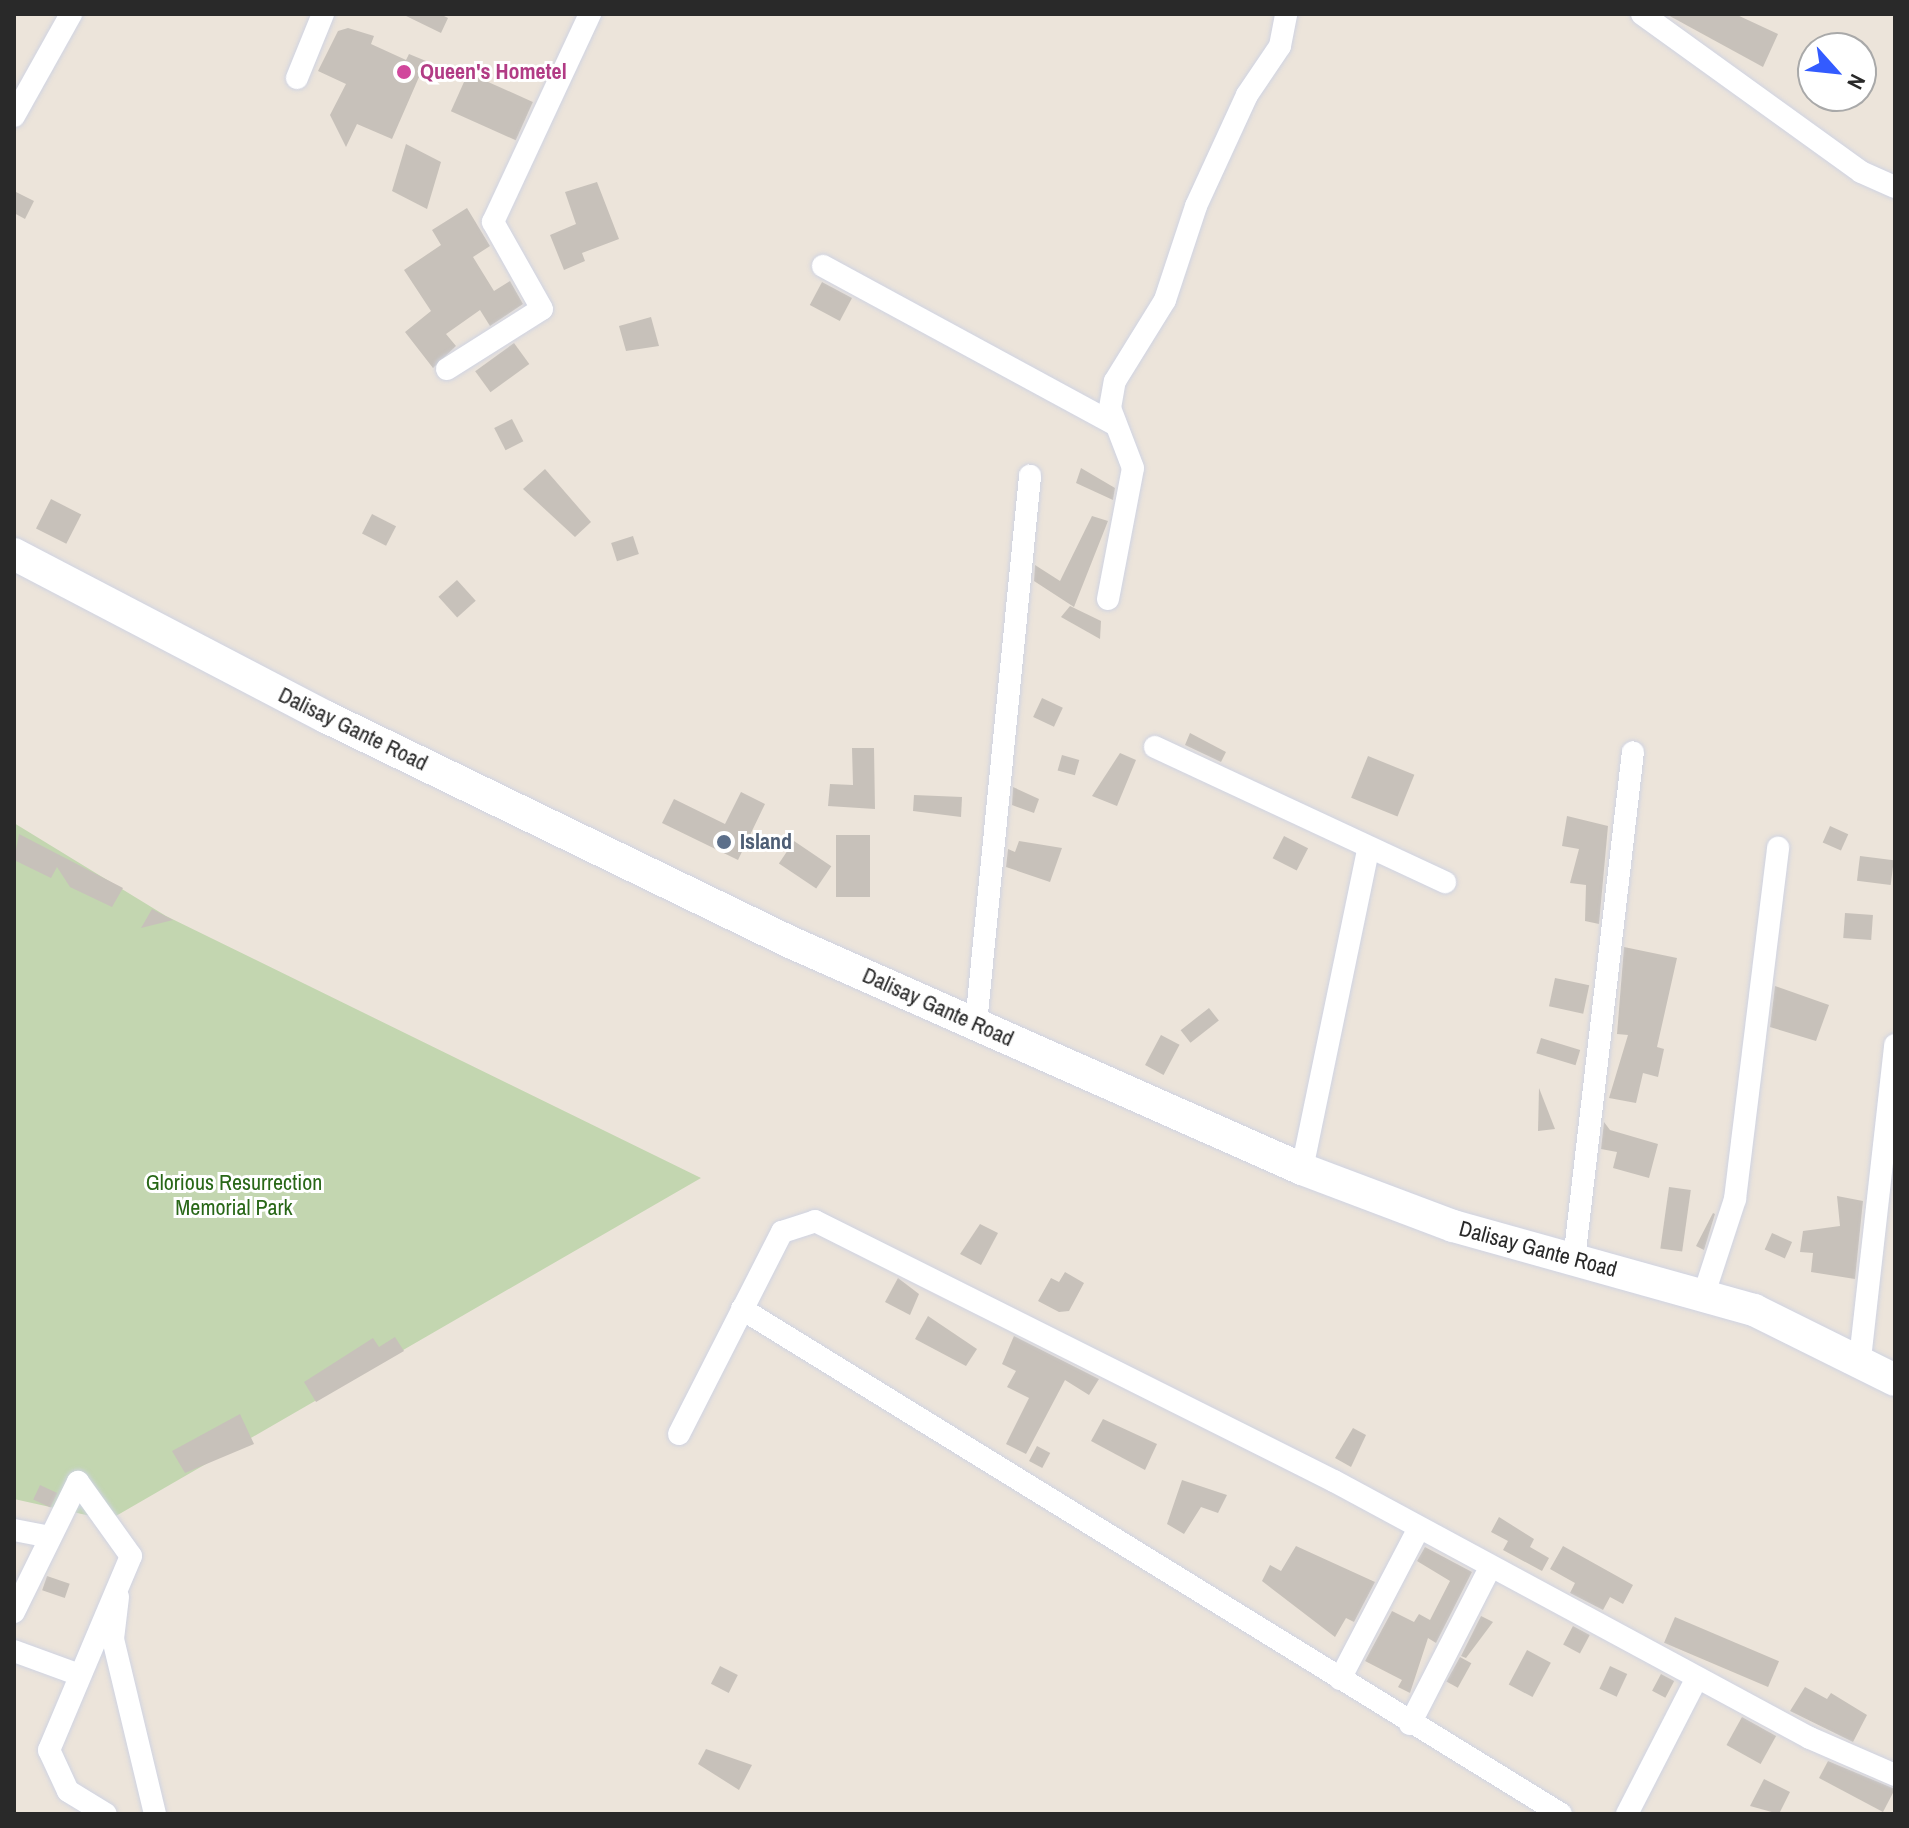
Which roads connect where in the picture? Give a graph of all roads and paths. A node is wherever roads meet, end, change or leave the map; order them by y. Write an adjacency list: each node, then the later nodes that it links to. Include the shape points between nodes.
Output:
1 (71, 14): 7 (street)
2 (323, 14): 6 (street)
3 (590, 14): 10 (street, via 493,222 542,309)
4 (1286, 14): 11 (street, via 1280,46 1247,95 1196,206 1165,300 1115,381)
5 (1642, 14): 8 (street, via 1861,172)
6 (297, 78)
7 (14, 116)
8 (1895, 187)
9 (823, 266): 11 (street)
10 (447, 369)
11 (1114, 424): 14 (street, via 1133,468)
12 (1030, 476): 20 (street)
13 (14, 554): 20 (main road, Dalisay Gante Road, via 326,717)
14 (1108, 599)
15 (1155, 747): 18 (street)
16 (1633, 752): 23 (street)
17 (1778, 848): 24 (street, via 1735,1199)
18 (1368, 849): 19 (street); 22 (street)
19 (1445, 882)
20 (976, 1024): 22 (main road, Dalisay Gante Road)
21 (1895, 1045): 26 (street)
22 (1302, 1169): 23 (main road, Dalisay Gante Road, via 1453,1226)
23 (1574, 1260): 24 (main road, Dalisay Gante Road)
24 (1704, 1294): 26 (main road, Dalisay Gante Road, via 1791,1324)
25 (742, 1309): 28 (street); 29 (street, via 782,1232 815,1221); 38 (street)
26 (1860, 1359): 27 (main road, Dalisay Gante Road)
27 (1895, 1380)
28 (679, 1434)
29 (1419, 1528): 32 (street); 38 (street)
30 (14, 1530): 31 (street)
31 (50, 1537): 33 (street, via 78,1482 131,1556); 34 (street)
32 (1490, 1568): 37 (street); 39 (street)
33 (120, 1576): 36 (street); 42 (street, via 113,1639)
34 (14, 1612)
35 (14, 1651): 36 (street)
36 (77, 1674): 41 (street, via 49,1750 68,1791)
37 (1697, 1678): 40 (street); 44 (street)
38 (1340, 1679): 39 (street)
39 (1410, 1724): 43 (street)
40 (1895, 1775)
41 (106, 1814)
42 (155, 1814)
43 (1561, 1814)
44 (1627, 1814)

